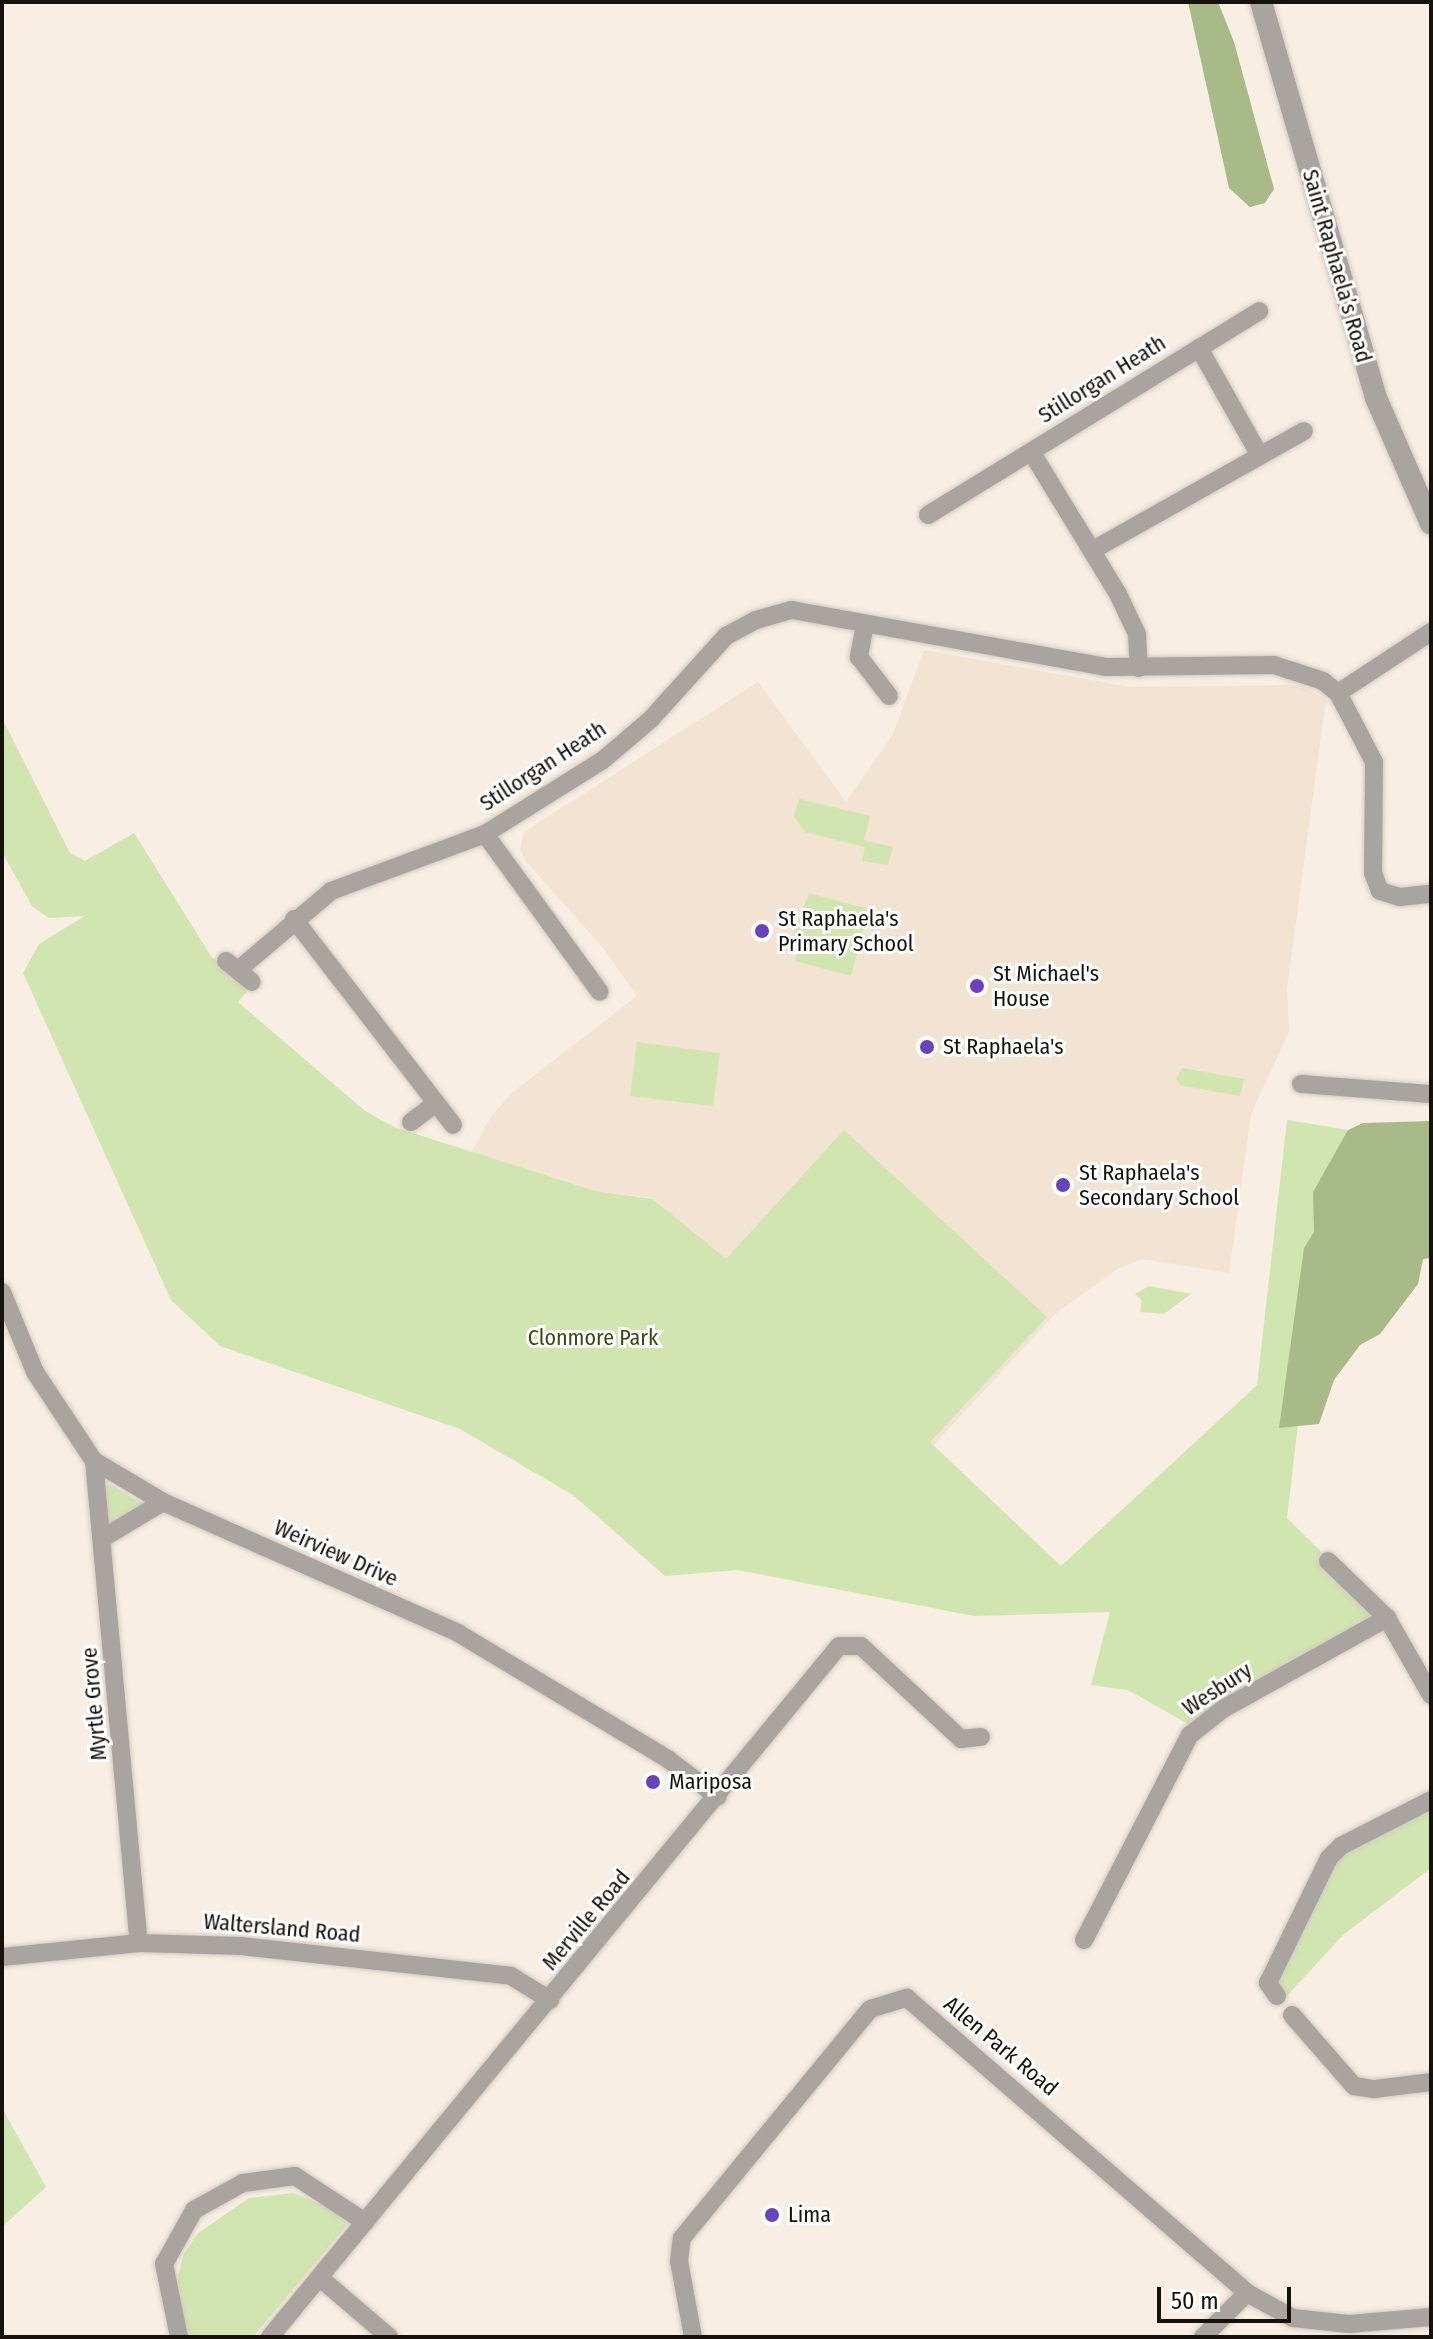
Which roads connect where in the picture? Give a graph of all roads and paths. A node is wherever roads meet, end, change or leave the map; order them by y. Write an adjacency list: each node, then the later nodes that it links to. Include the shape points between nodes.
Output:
1 (1261, 2): 8 (street, Saint Raphaela’s Road, via 1376,398)
2 (1259, 311): 3 (street, Stillorgan Heath)
3 (1199, 348): 5 (street, Stillorgan Heath); 6 (street, Stillorgan Heath)
4 (1304, 431): 6 (street)
5 (1032, 453): 7 (street, Stillorgan Heath); 9 (street, Stillorgan Heath)
6 (1259, 454): 9 (street)
7 (928, 515)
8 (1431, 524)
9 (1093, 550): 12 (street, Stillorgan Heath, via 1137,634)
10 (865, 625): 12 (street, Stillorgan Heath); 14 (street, via 859,657); 15 (street, Stillorgan Heath, via 792,610 726,636 651,719 603,760)
11 (1431, 632): 13 (street)
12 (1139, 668): 13 (street, Stillorgan Heath, via 1274,665 1323,681)
13 (1338, 693): 16 (street, via 1374,762 1373,873 1380,891 1400,897)
14 (889, 696)
15 (485, 834): 17 (street, Stillorgan Heath, via 361,876); 19 (street, Stillorgan Heath)
16 (1431, 894)
17 (294, 919): 18 (street, Stillorgan Heath); 22 (street)
18 (239, 971)
19 (600, 992)
20 (1301, 1084): 21 (street)
21 (1431, 1094)
22 (436, 1103): 23 (street); 24 (street)
23 (411, 1122)
24 (453, 1125)
25 (2, 1292): 26 (street, Weirview Drive, via 35,1372)
26 (94, 1461): 27 (street, Weirview Drive); 28 (street, Myrtle Grove)
27 (163, 1502): 28 (street); 33 (street, Weirview Drive, via 458,1633 669,1760)
28 (103, 1538): 36 (street, Myrtle Grove)
29 (1328, 1561): 30 (street)
30 (1387, 1618): 31 (street); 35 (street, Wesbury, via 1223,1709 1190,1735)
31 (1431, 1695)
32 (981, 1737): 33 (street, Merville Road, via 961,1739 861,1646 839,1646)
33 (718, 1797): 39 (street, Merville Road)
34 (1431, 1800): 38 (street, via 1341,1846 1329,1858 1268,1983)
35 (1084, 1940)
36 (139, 1943): 37 (street, Waltersland Road); 39 (street, Waltersland Road, via 241,1946 511,1976)
37 (2, 1957)
38 (1277, 1996)
39 (550, 2000): 42 (street, Merville Road)
40 (1292, 2015): 41 (street, via 1354,2086 1374,2089)
41 (1431, 2082)
42 (365, 2222): 43 (street, Merville Road); 46 (street, via 295,2176 243,2183 194,2210 164,2264)
43 (320, 2278): 47 (street, Merville Road); 48 (street)
44 (1247, 2293): 45 (street, Allen Park Road, via 1293,2318 1349,2324); 49 (street, Allen Park Road, via 907,1998 870,2009 682,2238 679,2261); 50 (street)
45 (1431, 2317)
46 (179, 2337)
47 (270, 2337)
48 (389, 2337)
49 (693, 2337)
50 (1203, 2337)

